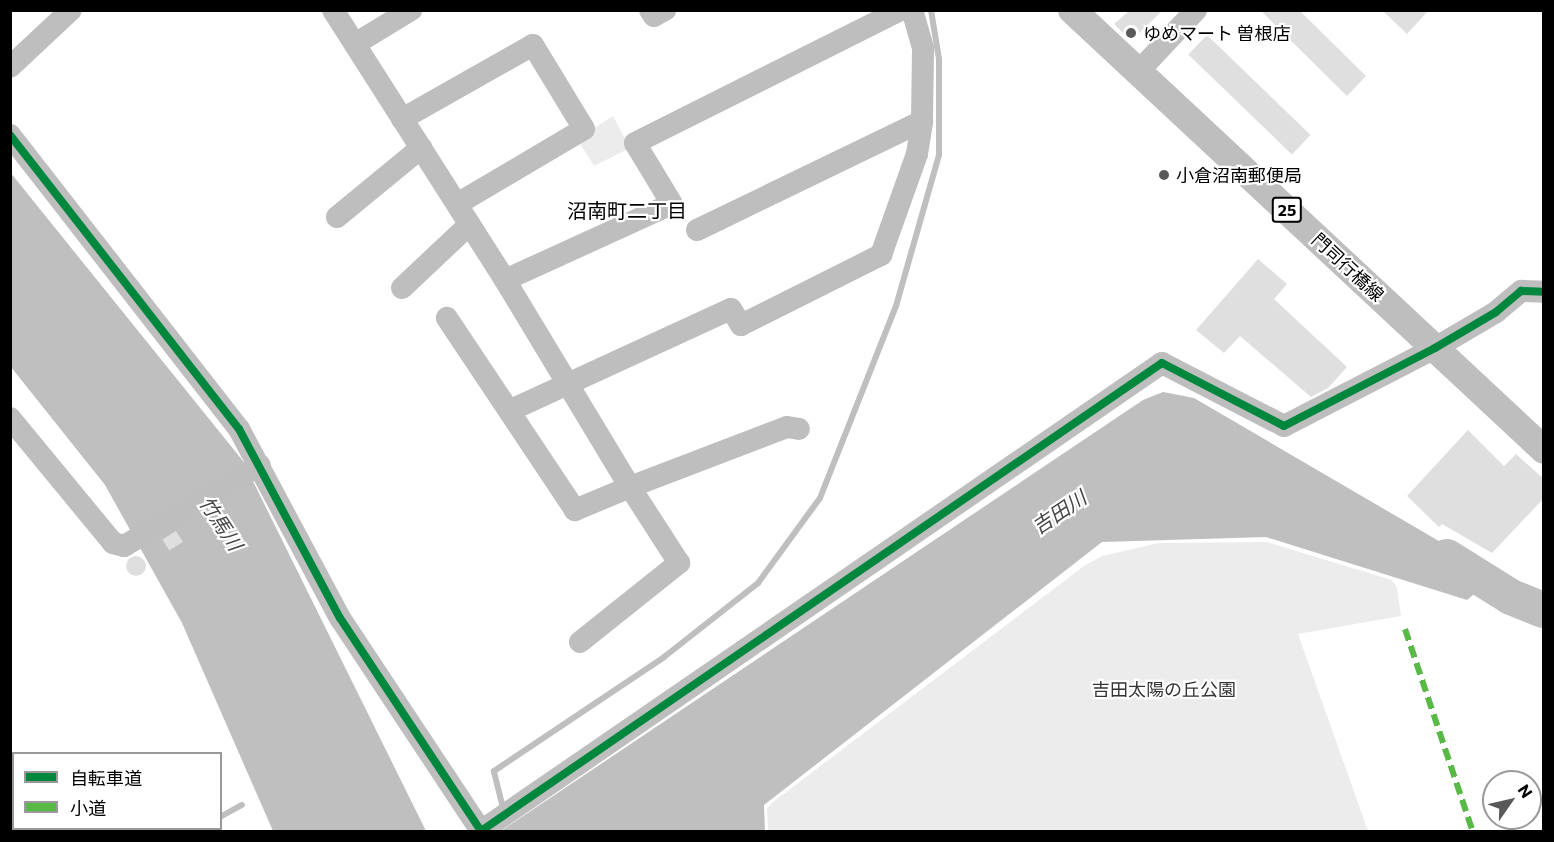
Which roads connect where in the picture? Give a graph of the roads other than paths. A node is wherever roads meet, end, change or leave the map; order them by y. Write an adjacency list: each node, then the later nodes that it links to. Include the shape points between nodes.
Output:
1 (71, 10): 11 (street)
2 (333, 10): 10 (street)
3 (411, 10): 10 (street)
4 (650, 10): 5 (street, via 654,16)
5 (665, 10)
6 (901, 10): 21 (street, via 634,143 672,204)
7 (912, 10): 14 (street, via 923,48)
8 (1072, 10): 12 (main road, 門司行橋線 / 25)
9 (1196, 10): 12 (street)
10 (355, 44): 13 (street)
11 (10, 68)
12 (1138, 72): 25 (main road, 門司行橋線 / 25)
13 (402, 119): 16 (street); 17 (street, via 533,45 584,129)
14 (922, 121): 20 (street); 26 (street, via 917,154 881,255 741,325 731,309)
15 (10, 135): 31 (street, via 239,429)
16 (421, 148): 17 (street); 18 (street)
17 (457, 204): 19 (street)
18 (337, 217)
19 (470, 224): 21 (street); 22 (street)
20 (697, 230)
21 (505, 280): 26 (street)
22 (402, 288)
23 (1544, 292): 25 (street, via 1521,291 1496,312)
24 (447, 318): 27 (street)
25 (1436, 348): 30 (main road, 門司行橋線 / 25); 31 (street, via 1284,426 1162,363 481,831 340,618)
26 (570, 387): 27 (street); 32 (street)
27 (509, 411): 32 (street, via 575,510)
28 (10, 418): 31 (street, via 113,543 124,546)
29 (799, 429): 32 (street, via 787,427)
30 (1544, 450)
31 (256, 468)
32 (630, 487): 33 (street, via 679,563)
33 (580, 642)

